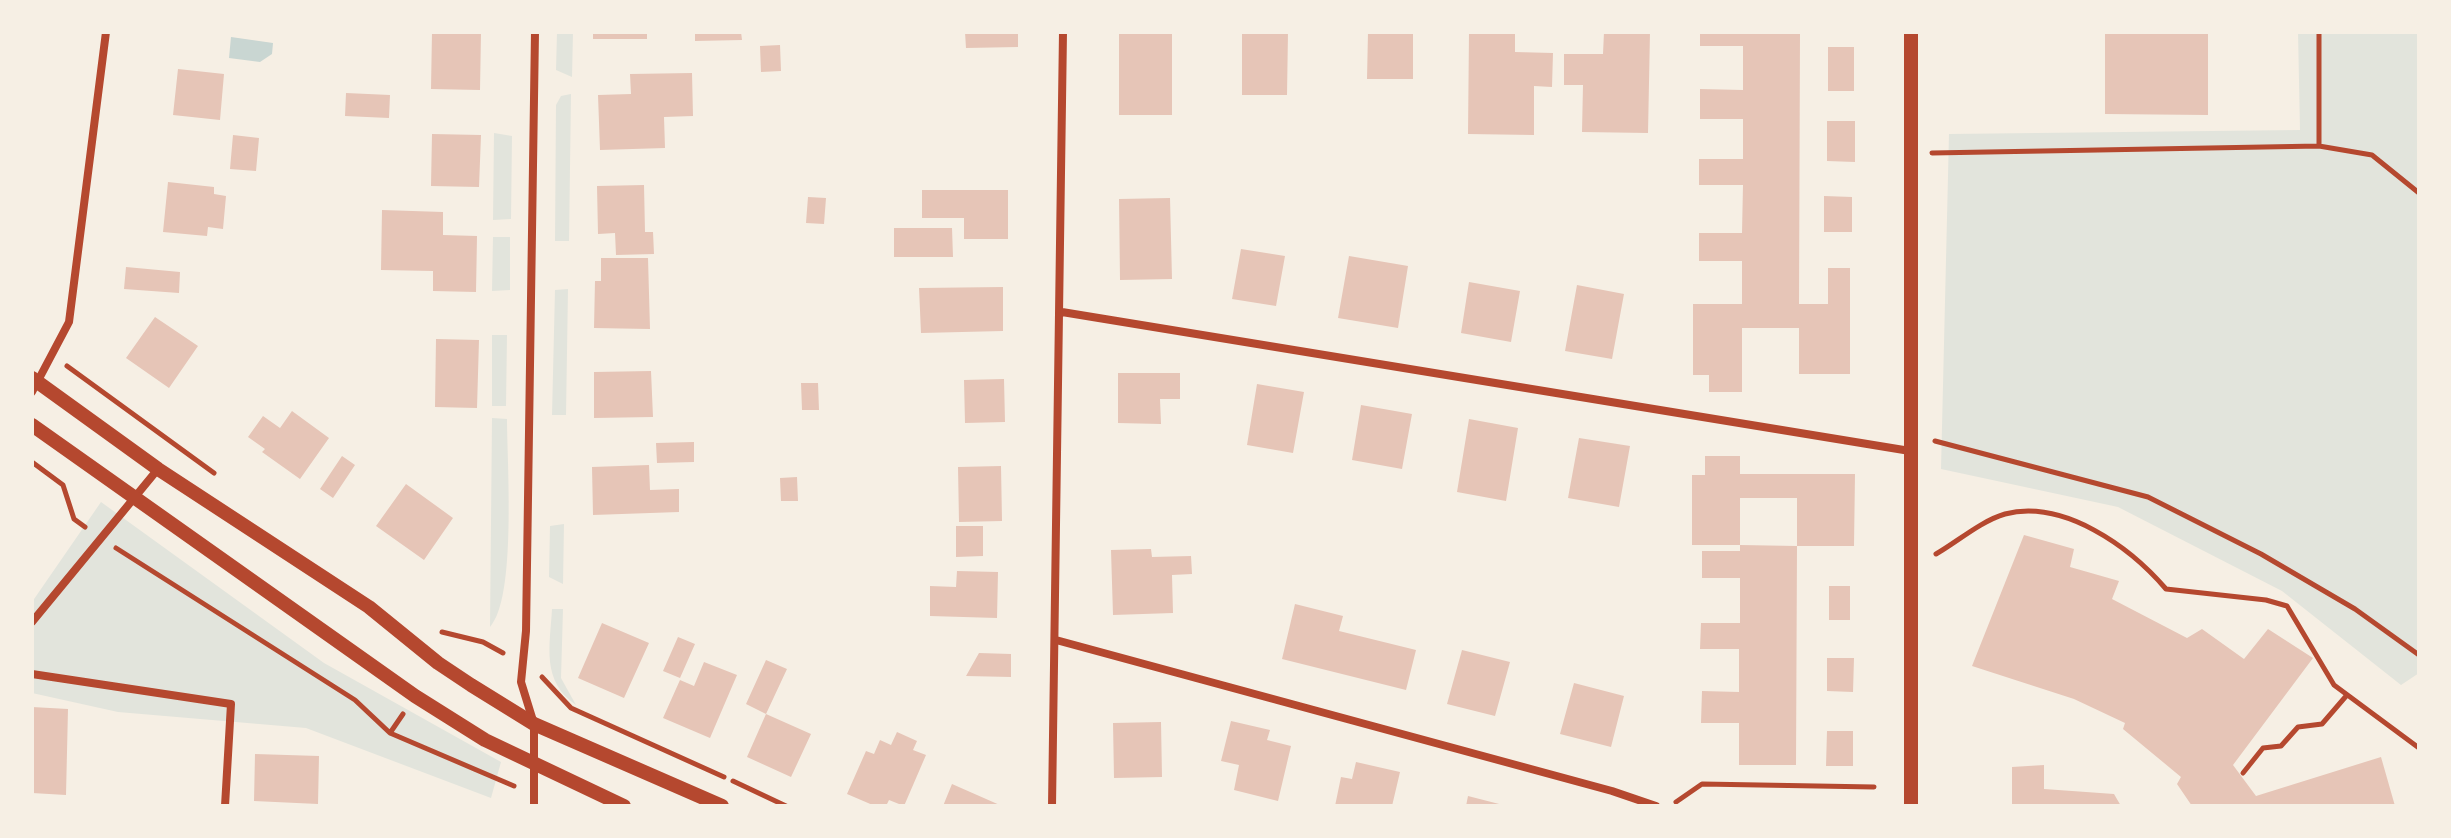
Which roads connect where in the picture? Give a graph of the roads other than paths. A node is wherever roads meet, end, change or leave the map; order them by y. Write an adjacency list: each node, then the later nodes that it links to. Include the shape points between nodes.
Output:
1 (106, 32): 6 (street, via 69,322)
2 (535, 32): 14 (street, via 526,631 521,663)
3 (1063, 32): 5 (street)
4 (1911, 32): 8 (street)
5 (1062, 312): 8 (street); 12 (street)
6 (34, 384): 9 (street)
7 (32, 425): 10 (street)
8 (1910, 451): 22 (street)
9 (158, 469): 10 (street); 14 (street, via 369,607 438,663)
10 (136, 499): 11 (street); 15 (street, via 415,696)
11 (32, 622)
12 (1056, 640): 20 (street); 21 (street)
13 (32, 674): 16 (street, via 231,704)
14 (534, 724): 15 (street); 19 (street)
15 (534, 765): 17 (street); 18 (street)
16 (225, 806)
17 (534, 806)
18 (624, 806)
19 (722, 806)
20 (1052, 806)
21 (1656, 806)
22 (1911, 806)

